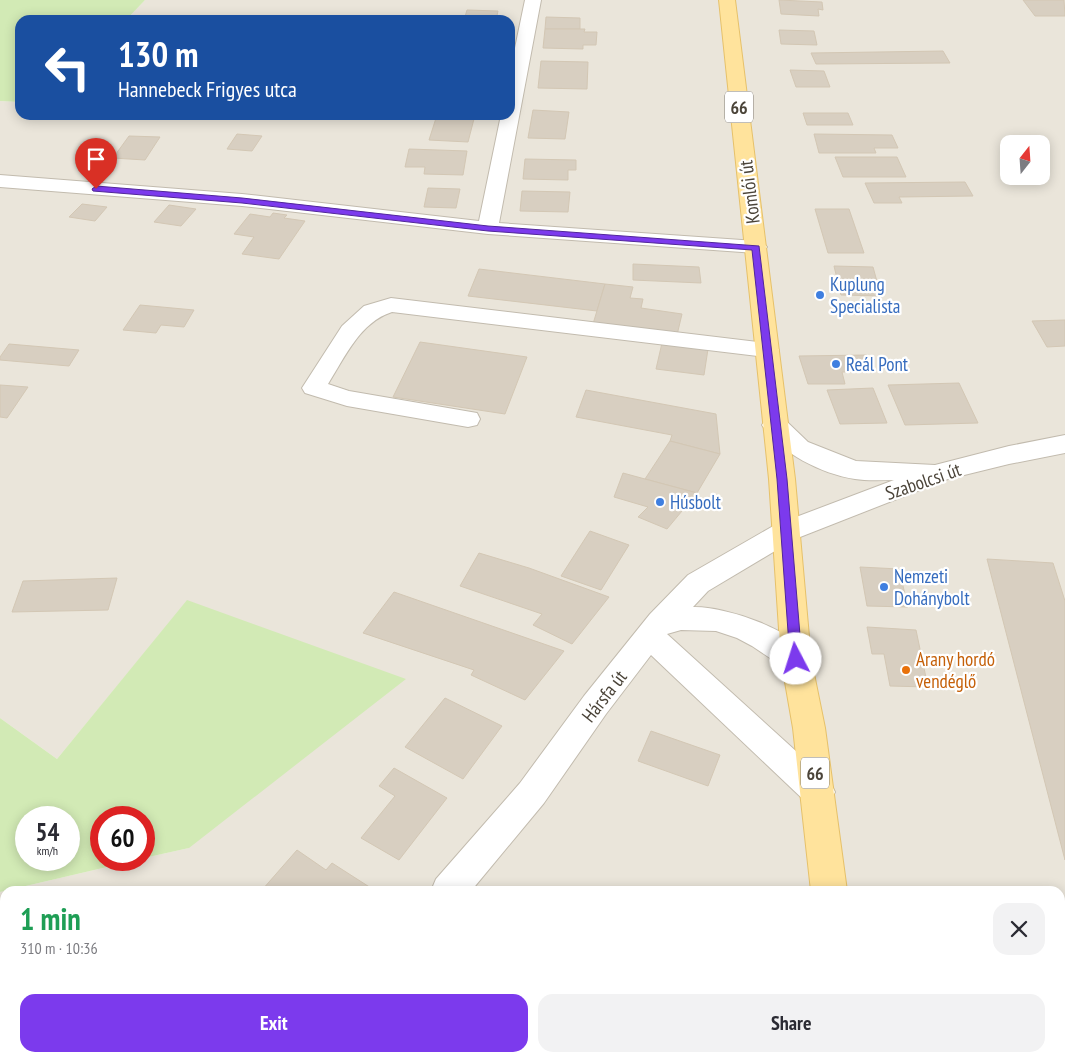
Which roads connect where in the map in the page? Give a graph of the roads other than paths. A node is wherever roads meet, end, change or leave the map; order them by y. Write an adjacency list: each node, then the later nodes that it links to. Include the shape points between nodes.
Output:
1 (533, 0): 3 (street)
2 (727, 0): 7 (main road, Komlói út / 66)
3 (515, 90)
4 (509, 120): 6 (street)
5 (0, 181): 6 (street, via 242,200)
6 (488, 228): 7 (street)
7 (756, 247): 8 (main road, Komlói út / 66)
8 (767, 350): 9 (street, via 391,305 372,310 350,331 314,388 347,398); 10 (main road, Komlói út / 66)
9 (468, 419)
10 (775, 425): 12 (street, via 799,448 854,470); 13 (main road, Komlói út / 66)
11 (1065, 444): 12 (street, Szabolcsi út)
12 (941, 472): 13 (street, Szabolcsi út)
13 (786, 532): 14 (street, Hársfa út, via 698,583); 15 (main road, Komlói út / 66)
14 (655, 629): 15 (street, via 691,617 707,617 742,626); 16 (street); 17 (street, Hársfa út, via 532,793)
15 (796, 659): 16 (main road, Komlói út / 66)
16 (818, 792): 18 (main road, Komlói út / 66)
17 (453, 886)
18 (828, 886)

